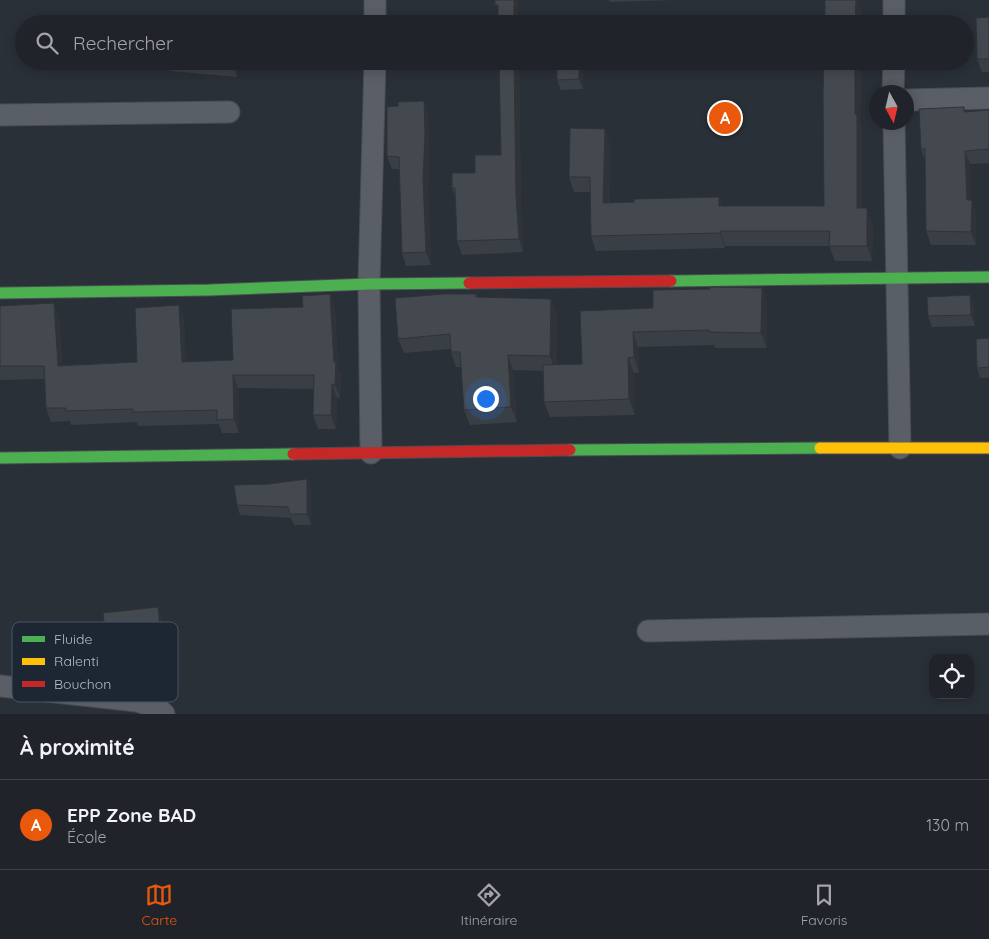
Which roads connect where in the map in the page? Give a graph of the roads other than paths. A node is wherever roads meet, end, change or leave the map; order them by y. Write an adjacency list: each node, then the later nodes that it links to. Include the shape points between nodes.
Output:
1 (375, 0): 3 (street)
2 (894, 0): 4 (street)
3 (375, 15)
4 (894, 15)
5 (375, 70): 15 (street)
6 (894, 70): 7 (street)
7 (893, 85)
8 (989, 98): 9 (street)
9 (914, 100)
10 (228, 112): 11 (street)
11 (0, 115)
12 (894, 130): 13 (street)
13 (897, 277): 14 (street); 15 (street); 17 (street)
14 (989, 277)
15 (369, 284): 16 (street); 19 (street)
16 (0, 293)
17 (900, 448): 18 (street); 19 (street)
18 (989, 448)
19 (370, 453): 20 (street)
20 (0, 458)
21 (989, 624): 22 (street)
22 (648, 631)
23 (141, 702): 24 (street, via 156,706)
24 (164, 714)

